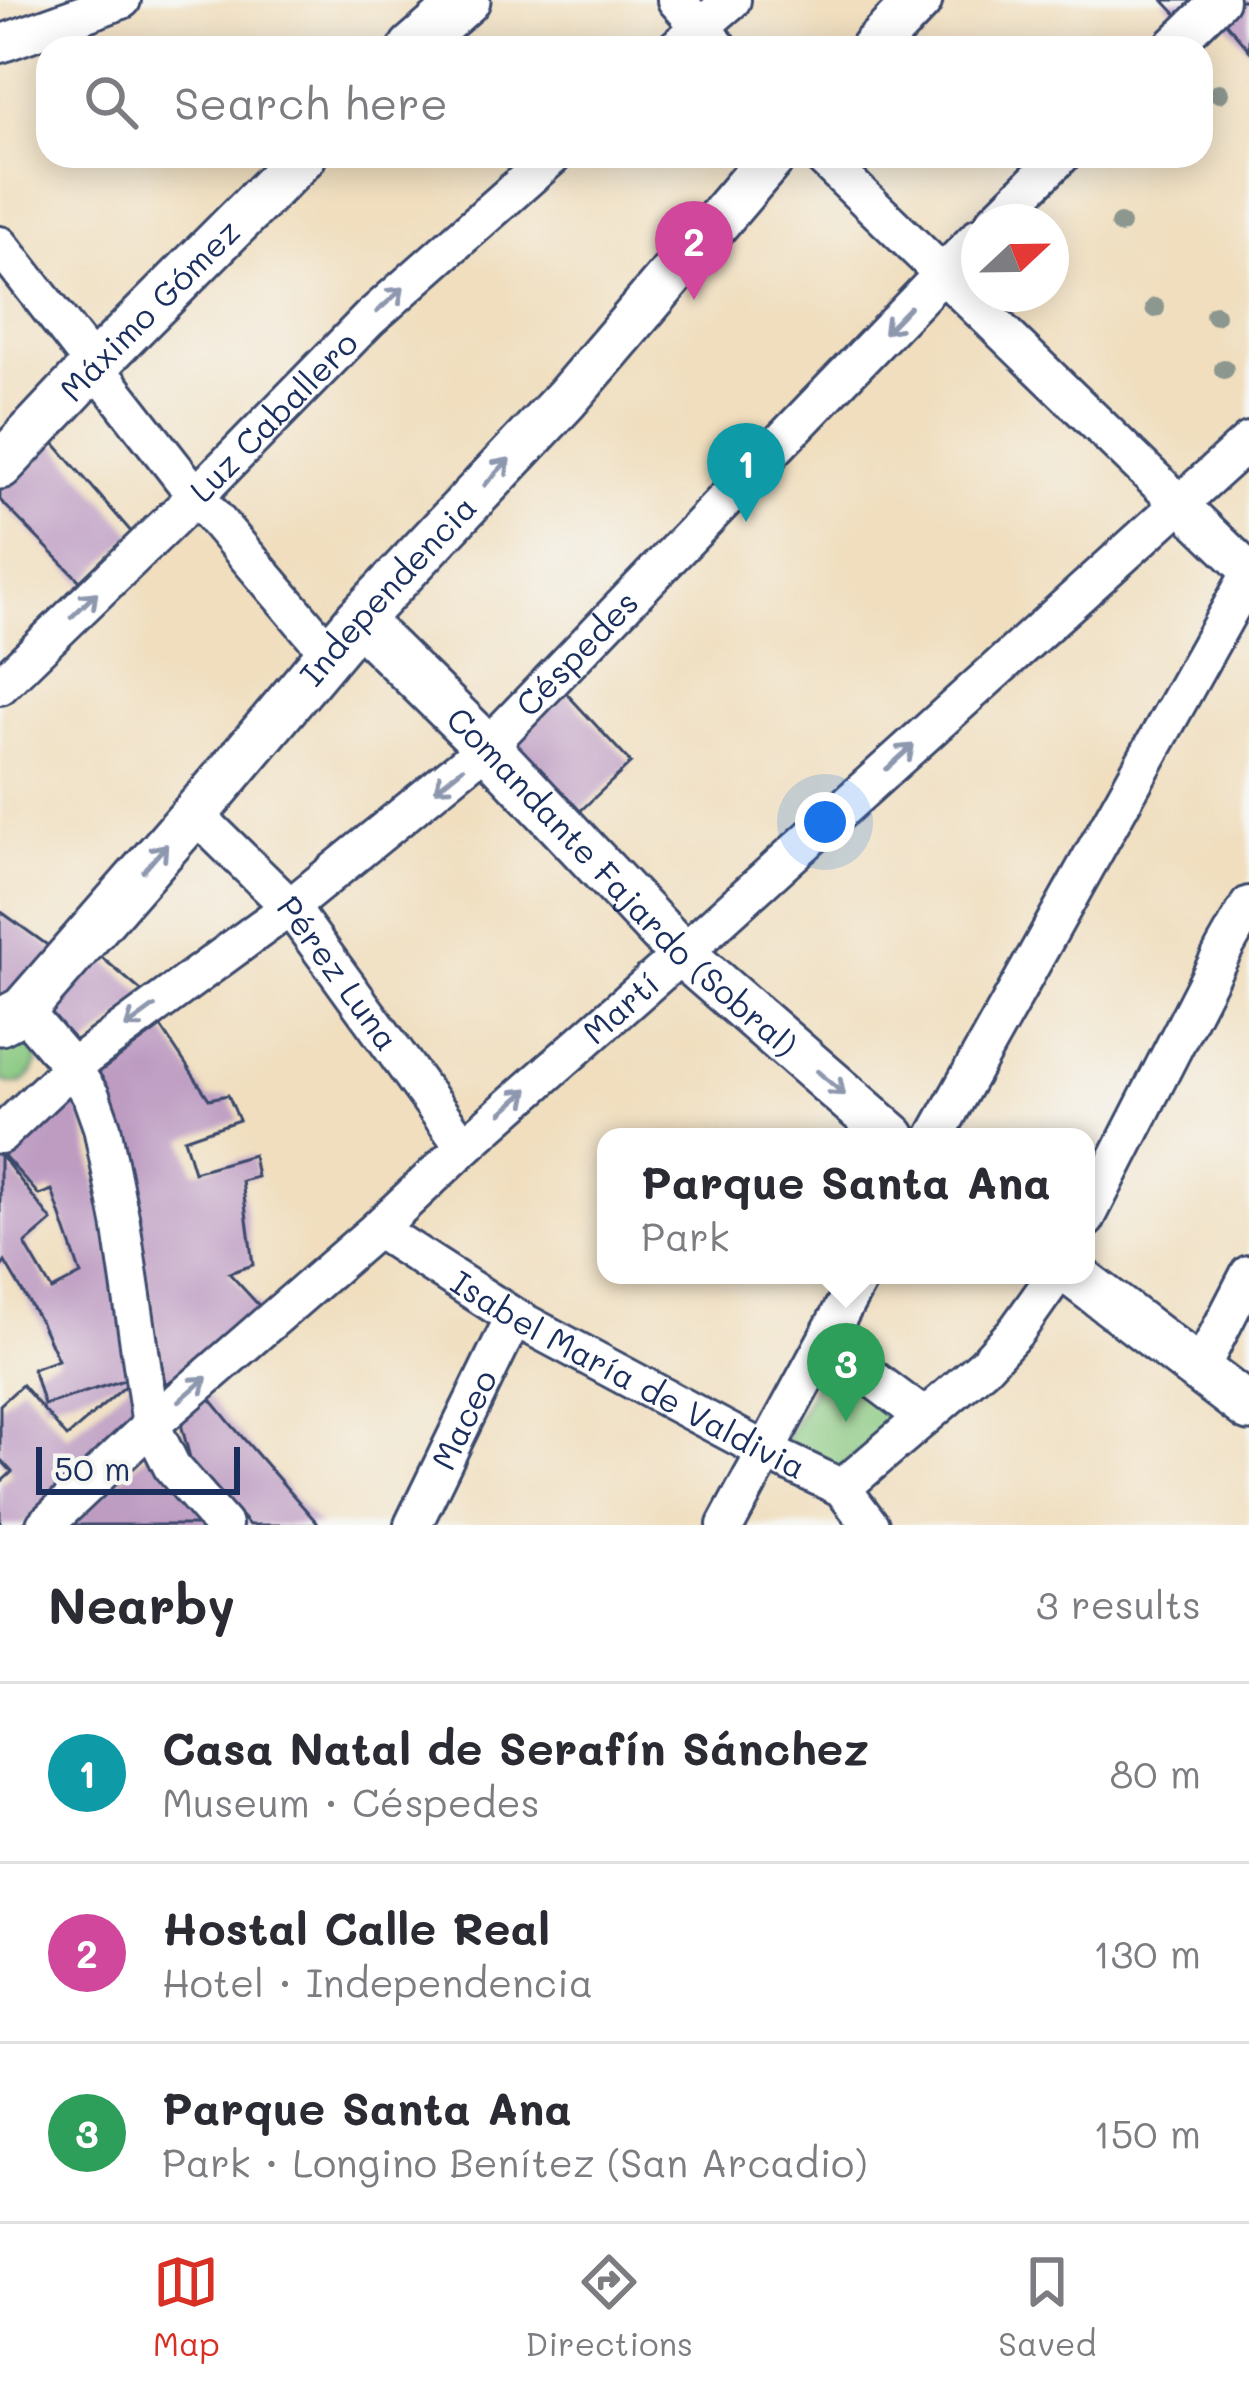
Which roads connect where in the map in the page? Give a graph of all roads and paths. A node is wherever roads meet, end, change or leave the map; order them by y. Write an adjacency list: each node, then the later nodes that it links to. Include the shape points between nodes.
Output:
1 (122, 0): 6 (street)
2 (467, 0): 9 (main road)
3 (732, 0): 7 (street)
4 (919, 0): 10 (main road)
5 (1220, 0): 11 (street)
6 (59, 25): 8 (street); 13 (street)
7 (693, 31)
8 (42, 36)
9 (426, 36)
10 (884, 36)
11 (1183, 36)
12 (36, 40): 14 (street)
13 (0, 44)
14 (0, 64)
15 (290, 168): 24 (main road, Máximo Gómez)
16 (539, 168): 27 (street, Luz Caballero, one-way to 16, via 369,319)
17 (763, 168): 30 (main road, Independencia, one-way to 17, via 566,399)
18 (834, 168): 23 (street)
19 (1049, 168): 20 (street)
20 (1012, 204)
21 (0, 244): 24 (street)
22 (961, 254): 23 (street, Céspedes)
23 (942, 272): 28 (street); 32 (street, Céspedes, one-way to 32)
24 (94, 366): 26 (main road, Máximo Gómez); 27 (street)
25 (1249, 442): 28 (street, Martí)
26 (0, 466)
27 (196, 496): 30 (street); 31 (street, Luz Caballero, one-way to 27)
28 (1182, 503): 29 (street); 36 (street, Martí, one-way to 28)
29 (1249, 573): 41 (street)
30 (344, 637): 32 (main road, Comandante Fajardo (Sobral)); 33 (main road, Independencia)
31 (0, 686)
32 (487, 747): 35 (street, Céspedes, one-way to 35); 36 (main road, Comandante Fajardo (Sobral))
33 (194, 813): 35 (street, Pérez Luna); 37 (main road, Independencia, one-way to 33)
34 (1249, 905): 43 (street)
35 (290, 907): 38 (street, Céspedes, one-way to 38); 42 (street, Pérez Luna)
36 (682, 954): 40 (main road, Comandante Fajardo (Sobral), one-way to 40); 42 (street, Martí, one-way to 36)
37 (12, 1016): 38 (street)
38 (72, 1067): 39 (street, Céspedes); 54 (street, via 102,1126)
39 (6, 1116)
40 (883, 1128)
41 (940, 1128)
42 (464, 1147): 44 (street, Martí)
43 (1095, 1201)
44 (377, 1229): 49 (street, Isabel María de Valdivia); 54 (street, Martí, one-way to 44)
45 (1249, 1274): 51 (street)
46 (856, 1284): 50 (street)
47 (1050, 1284): 53 (street, via 986,1365)
48 (1085, 1284): 51 (main road)
49 (514, 1317): 55 (street, Isabel María de Valdivia); 59 (street, Maceo)
50 (825, 1343): 53 (street); 55 (street)
51 (1200, 1369): 52 (main road)
52 (1249, 1408)
53 (924, 1417): 56 (street)
54 (151, 1425): 57 (street, Martí); 58 (street, via 172,1467)
55 (767, 1452): 56 (street, Isabel María de Valdivia); 60 (street)
56 (842, 1488): 61 (street, Isabel María de Valdivia)
57 (45, 1525)
58 (223, 1525)
59 (413, 1525)
60 (725, 1525)
61 (870, 1525)

